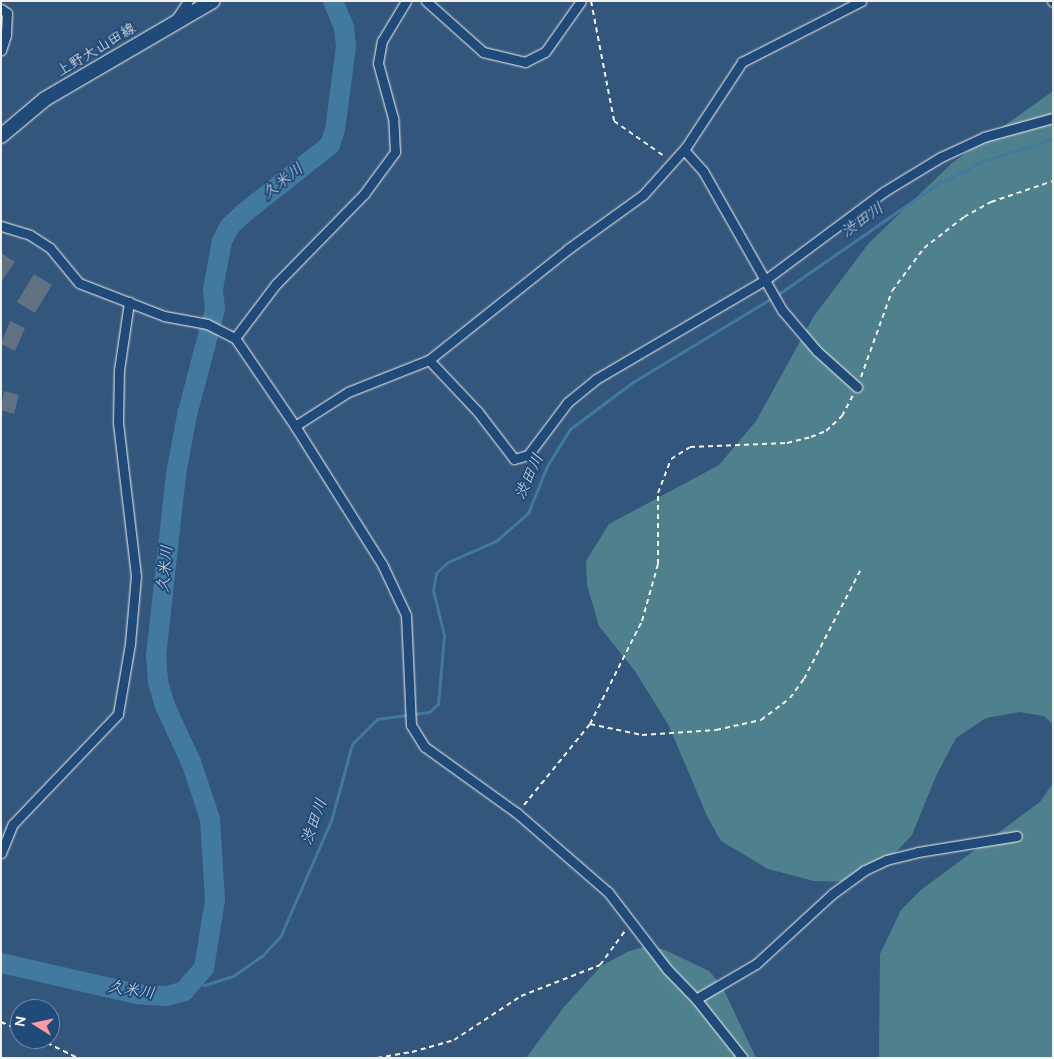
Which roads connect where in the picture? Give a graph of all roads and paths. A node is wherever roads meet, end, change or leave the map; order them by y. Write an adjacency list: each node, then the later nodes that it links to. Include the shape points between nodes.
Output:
1 (188, 1): 9 (street)
2 (213, 1): 9 (main road, 上野大山田線)
3 (406, 1): 19 (street, via 382,41 378,63 393,118 395,152 364,194 276,284)
4 (426, 1): 5 (street, via 483,52 525,62 545,52)
5 (581, 1)
6 (591, 1): 14 (path, via 614,121)
7 (861, 1): 13 (street, via 742,62)
8 (1, 9): 10 (street, via 7,13 6,35)
9 (173, 23): 12 (main road, 上野大山田線, via 45,99)
10 (1, 50)
11 (1053, 118): 17 (street, via 984,137 941,157 885,191)
12 (1, 136)
13 (684, 150): 14 (street); 17 (street, via 703,171)
14 (673, 162): 20 (street, via 643,195 568,249)
15 (1053, 180): 21 (path, via 991,202 964,217 924,248 892,292)
16 (1, 226): 18 (street, via 30,235 50,248 79,283)
17 (766, 283): 20 (street, via 596,380 568,402 528,455 514,459 478,412); 21 (street, via 782,310 817,351)
18 (129, 302): 19 (street, via 164,316 188,318 227,332); 27 (street, via 118,370 118,422 136,576 130,644 118,714 13,824)
19 (234, 338): 22 (street)
20 (429, 360): 22 (street, via 348,392)
21 (857, 387): 24 (path, via 842,416 826,431 811,438 787,443 690,447 671,459 658,493 658,564 650,602)
22 (295, 426): 25 (street, via 382,564 406,615 411,725 425,747 443,763)
23 (860, 571): 24 (path, via 804,679 790,698 761,720 716,730 642,735)
24 (590, 724): 25 (path)
25 (517, 813): 28 (street, via 608,892)
26 (1017, 836): 29 (street, via 918,852 886,860 865,870 832,894 756,964)
27 (1, 853)
28 (631, 924): 29 (street); 32 (path, via 600,965 521,996 454,1040)
29 (696, 999): 33 (street)
30 (59, 1049): 31 (path)
31 (78, 1058)
32 (377, 1058)
33 (743, 1058)

